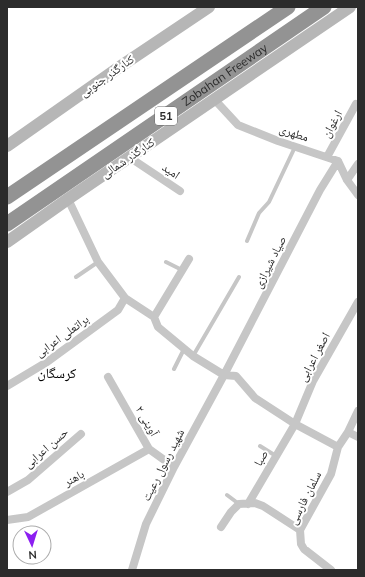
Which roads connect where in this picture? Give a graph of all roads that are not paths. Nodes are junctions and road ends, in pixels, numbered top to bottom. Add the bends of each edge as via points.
1 (209, 7) edge
2 (288, 7) edge
3 (324, 7) edge
4 (350, 7) edge
5 (214, 99) junction
6 (358, 105) edge
7 (7, 146) edge
8 (295, 147) junction
9 (129, 157) junction
10 (327, 157) junction
11 (338, 161) junction
12 (358, 164) edge
13 (347, 180) junction
14 (180, 191) dead end
15 (358, 195) edge
16 (7, 197) edge
17 (68, 199) junction
18 (7, 224) edge
19 (247, 241) dead end
20 (7, 242) edge
21 (189, 258) dead end
22 (98, 262) junction
23 (166, 262) dead end
24 (182, 270) junction
25 (76, 277) dead end
26 (239, 277) dead end
27 (125, 298) junction
28 (358, 302) edge
29 (154, 317) junction
30 (184, 349) junction
31 (193, 356) junction
32 (174, 369) dead end
33 (224, 375) junction
34 (108, 377) dead end
35 (7, 386) edge
36 (358, 411) edge
37 (295, 424) junction
38 (348, 432) junction
39 (80, 434) dead end
40 (358, 437) edge
41 (260, 446) dead end
42 (338, 447) junction
43 (149, 449) junction
44 (276, 456) junction
45 (174, 467) junction
46 (7, 492) edge
47 (227, 495) dead end
48 (239, 504) junction
49 (248, 504) junction
50 (7, 519) edge
51 (221, 527) dead end
52 (300, 530) junction
53 (132, 570) edge
54 (331, 570) edge

1 - 7 main road, کنارگذر جنوبی
2 - 16 highway, Zobahan Freeway / 51
3 - 18 highway, Zobahan Freeway / 51
4 - 5 main road, کنارگذر شمالی
5 - 8 street, مطهری via 238,125
5 - 9 main road, کنارگذر شمالی
6 - 10 street, ارغوان via 356,104
8 - 10 street, مطهری
8 - 19 lane
9 - 14 street, امید
9 - 17 main road, کنارگذر شمالی
10 - 11 street, مطهری
11 - 13 street
11 - 33 street, صیاد شیرازی via 320,190
12 - 13 street
13 - 15 street
17 - 20 main road, کنارگذر شمالی
17 - 22 street
21 - 24 street
22 - 25 lane
22 - 27 street
23 - 24 lane
24 - 29 street
26 - 31 lane
27 - 29 street
27 - 35 street, براتعلی اعرابی via 118,310 47,362
28 - 37 street, اصغر اعرابی via 313,381
29 - 30 street via 158,327
30 - 31 street
30 - 32 lane
31 - 33 street
33 - 37 street via 236,376 255,398
33 - 45 street, شهید رسول رعیت
34 - 43 street, آوینی ۲
36 - 38 street, سلمان فارسی
37 - 42 street
37 - 44 street, صبا
38 - 40 street
38 - 42 street, سلمان فارسی
39 - 46 street, حسن اعرابی via 28,480
41 - 44 lane
42 - 52 street, سلمان فارسی via 331,474
43 - 45 street, آوینی ۲
43 - 50 street, باهنر via 28,517
44 - 49 street, صبا
45 - 53 street, شهید رسول رعیت via 146,524
47 - 48 lane
48 - 49 street
48 - 51 street
49 - 52 street via 263,506
52 - 54 street, سلمان فارسی via 304,549

